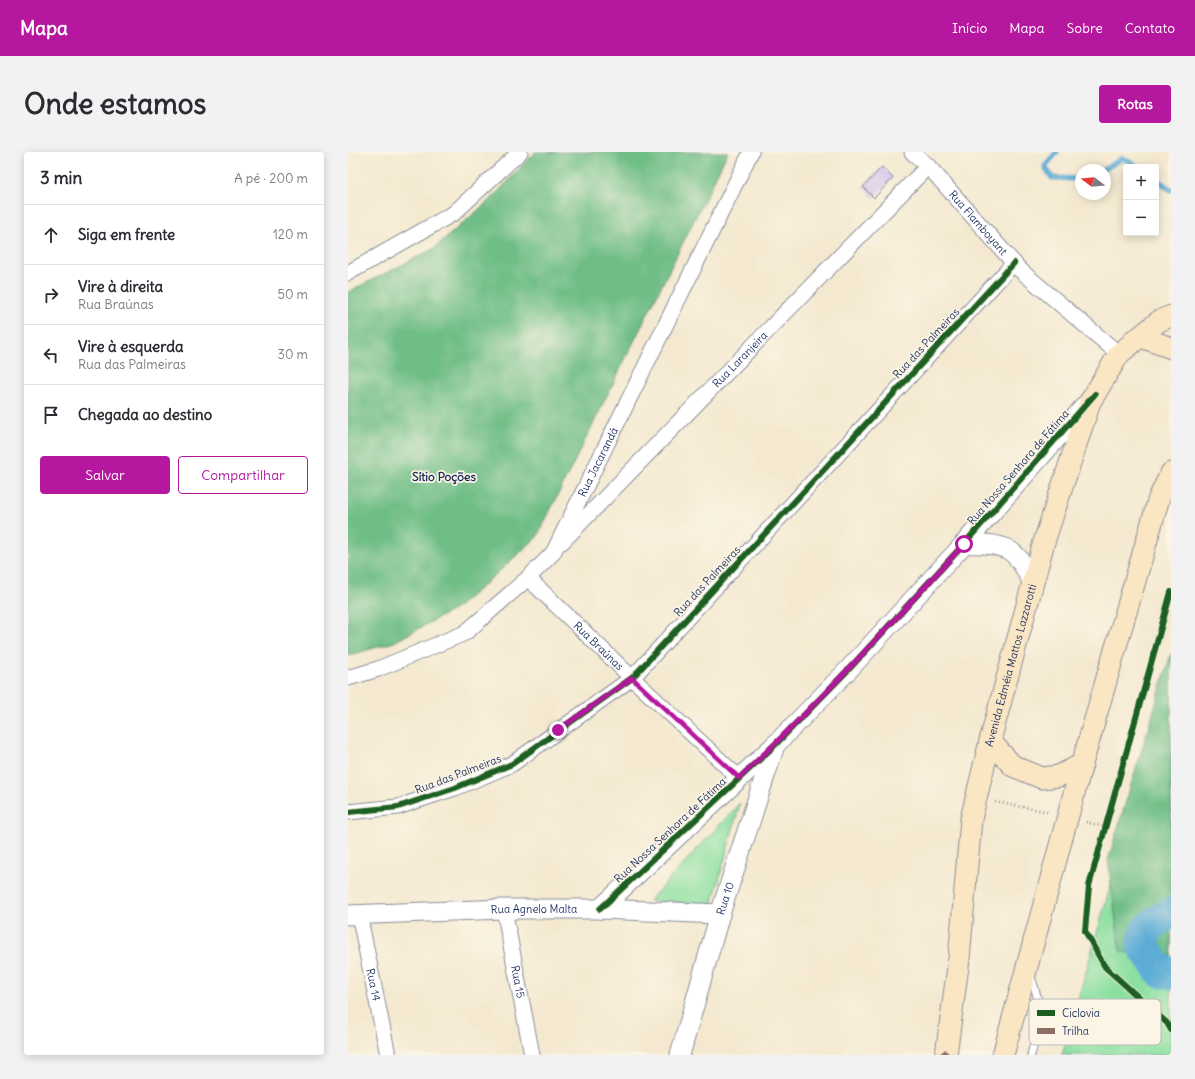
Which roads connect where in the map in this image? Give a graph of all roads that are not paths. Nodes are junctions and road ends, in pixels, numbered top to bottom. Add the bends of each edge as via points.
1 (520, 152) edge
2 (751, 152) edge
3 (912, 152) edge
4 (928, 166) junction
5 (1014, 262) junction
6 (348, 273) edge
7 (1171, 316) edge
8 (1134, 340) junction
9 (1171, 348) edge
10 (1119, 354) junction
11 (1095, 394) junction
12 (1171, 473) edge
13 (964, 544) junction
14 (553, 552) junction
15 (528, 578) junction
16 (1033, 584) junction
17 (348, 678) edge
18 (632, 678) junction
19 (990, 741) junction
20 (776, 744) junction
21 (1082, 764) junction
22 (739, 778) junction
23 (348, 812) edge
24 (504, 909) junction
25 (600, 909) junction
26 (354, 914) edge
27 (720, 914) junction
28 (1028, 966) junction
29 (1038, 999) edge
30 (1033, 1045) edge
31 (388, 1055) edge
32 (532, 1055) edge
33 (680, 1055) edge
34 (946, 1055) edge
35 (1004, 1055) edge
36 (1030, 1055) edge

1 - 6 street via 454,212
2 - 14 street, Rua Jacarandá
3 - 4 street, Rua Flamboyant
4 - 5 street, Rua Flamboyant
4 - 14 street, Rua Laranjeira
5 - 10 street, Rua Flamboyant via 1020,270
5 - 18 street, Rua das Palmeiras
7 - 8 main road, Avenida Edméia Mattos Lazzarotti via 1159,321
8 - 9 main road via 1141,337
8 - 10 main road, Avenida Edméia Mattos Lazzarotti
10 - 11 main road, Avenida Edméia Mattos Lazzarotti
11 - 13 street, Rua Nossa Senhora de Fátima
11 - 16 main road, Avenida Edméia Mattos Lazzarotti via 1090,402 1044,542
12 - 21 main road via 1159,498
13 - 16 street via 997,545 1011,551 1025,566
13 - 20 street, Rua Nossa Senhora de Fátima
14 - 15 street, Rua Jacarandá
15 - 17 street, Rua Jacarandá via 465,633 378,669
15 - 18 street, Rua Braúnas
16 - 19 main road, Avenida Edméia Mattos Lazzarotti
18 - 22 street, Rua Braúnas
18 - 23 street, Rua das Palmeiras via 512,764 455,788 398,807
19 - 21 main road via 1013,766 1042,778 1059,776
19 - 34 main road, Avenida Edméia Mattos Lazzarotti via 971,819 959,959
20 - 22 street, Rua Nossa Senhora de Fátima
20 - 27 street, Rua 10
21 - 28 main road
22 - 25 street, Rua Nossa Senhora de Fátima
24 - 25 street, Rua Agnelo Malta
24 - 26 street, Rua Agnelo Malta
24 - 32 street, Rua 15
25 - 27 street, Rua Agnelo Malta
26 - 31 street, Rua 14
27 - 33 street, Rua 10
28 - 29 lane
28 - 35 main road
30 - 36 lane

